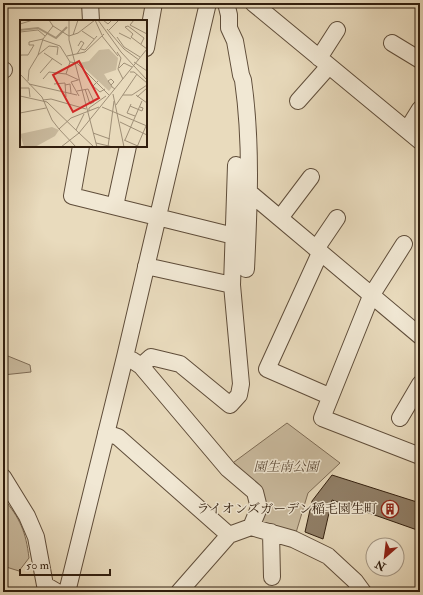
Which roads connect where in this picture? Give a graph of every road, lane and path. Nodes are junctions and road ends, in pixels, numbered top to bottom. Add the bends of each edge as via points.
1 (90, 3) edge
2 (154, 3) edge
3 (208, 3) edge
4 (226, 3) edge
5 (253, 3) edge
6 (92, 20) edge
7 (337, 30) dead end
8 (147, 42) edge
9 (392, 43) dead end
10 (420, 60) edge
11 (324, 62) junction
12 (298, 101) dead end
13 (420, 109) edge
14 (407, 130) junction
15 (420, 141) edge
16 (81, 147) edge
17 (128, 147) edge
18 (236, 164) dead end
19 (311, 177) dead end
20 (250, 193) junction
21 (115, 206) junction
22 (157, 217) junction
23 (280, 218) junction
24 (337, 218) dead end
25 (234, 236) junction
26 (404, 244) dead end
27 (318, 251) junction
28 (146, 266) junction
29 (246, 269) dead end
30 (232, 285) junction
31 (371, 296) junction
32 (418, 330) edge
33 (125, 357) junction
34 (141, 366) junction
35 (420, 384) edge
36 (329, 396) junction
37 (400, 418) dead end
38 (106, 433) junction
39 (420, 456) edge
40 (3, 477) edge
41 (251, 527) junction
42 (271, 532) junction
43 (229, 535) junction
44 (272, 578) dead end
45 (51, 588) edge
46 (360, 591) edge
47 (67, 592) edge
48 (179, 592) edge

1 - 6 street
2 - 8 street
3 - 22 street
4 - 20 street via 229,28 235,41 243,80 249,136
5 - 11 street
7 - 11 street
9 - 10 street
11 - 12 street
11 - 14 street
13 - 14 street
14 - 15 street
16 - 21 street via 72,196
17 - 21 street
18 - 25 street
19 - 23 street
20 - 23 street
20 - 29 street
21 - 22 street
22 - 25 street
22 - 28 street
23 - 27 street
24 - 27 street
25 - 30 street
26 - 31 street
27 - 31 street
27 - 36 street via 267,370
28 - 30 street
28 - 33 street
30 - 34 street via 241,384 239,395 230,405 180,364 151,357
31 - 32 street
31 - 36 street
33 - 34 street
33 - 38 street
34 - 41 street via 228,469 255,492 259,508
35 - 37 street
36 - 39 street via 322,418
38 - 43 street via 118,437
38 - 47 street
40 - 45 street via 27,516
41 - 42 street
41 - 43 street
42 - 44 street
42 - 46 street via 293,539 328,556 355,581
43 - 48 street

